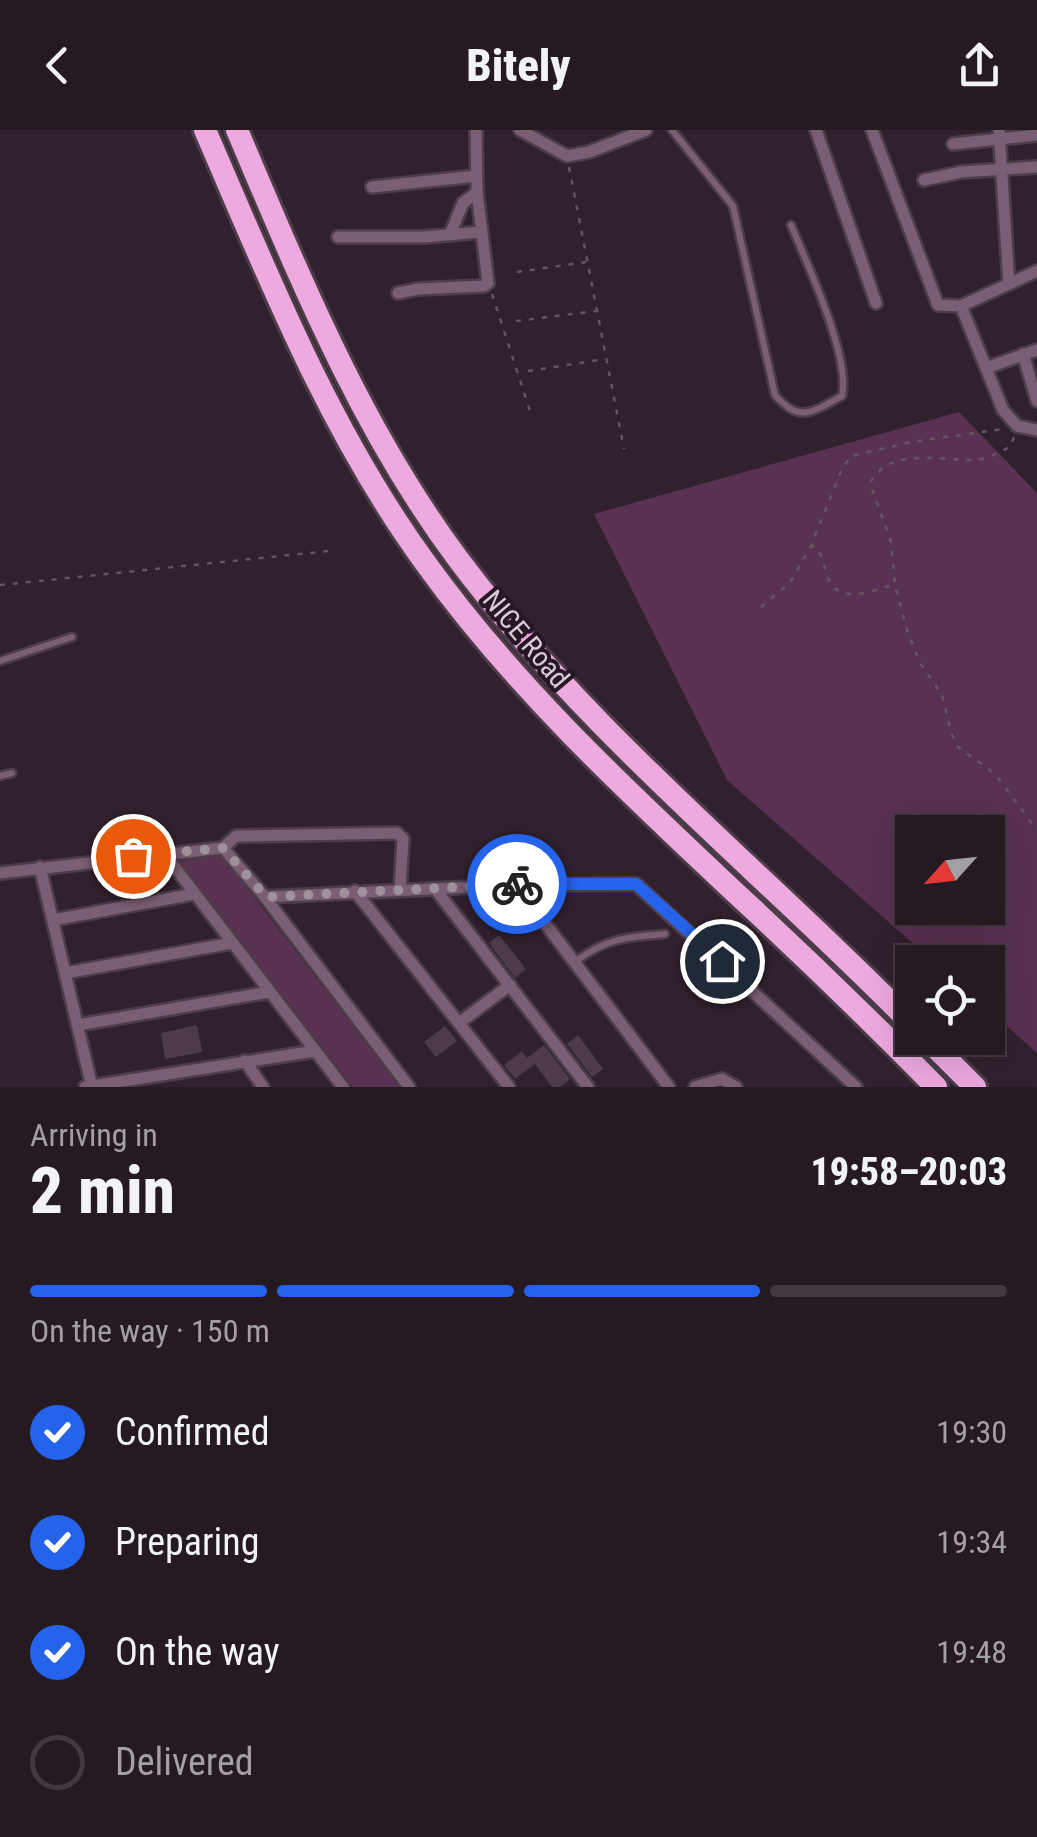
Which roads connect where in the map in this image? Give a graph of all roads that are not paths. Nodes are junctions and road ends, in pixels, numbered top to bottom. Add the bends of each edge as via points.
1 (205, 130) edge
2 (236, 130) edge
3 (476, 130) edge
4 (520, 130) edge
5 (646, 130) edge
6 (672, 130) edge
7 (816, 130) edge
8 (872, 130) edge
9 (999, 135) edge
10 (1037, 135) edge
11 (953, 144) dead end
12 (1037, 167) edge
13 (1002, 170) junction
14 (476, 176) junction
15 (924, 180) dead end
16 (372, 187) dead end
17 (477, 192) junction
18 (790, 225) dead end
19 (451, 232) junction
20 (481, 232) junction
21 (338, 236) dead end
22 (1037, 271) edge
23 (1010, 284) junction
24 (398, 294) dead end
25 (876, 303) dead end
26 (961, 306) junction
27 (1037, 350) edge
28 (1022, 354) junction
29 (986, 368) junction
30 (1037, 401) edge
31 (1037, 430) edge
32 (72, 637) dead end
33 (0, 661) edge
34 (12, 774) dead end
35 (0, 776) edge
36 (223, 848) junction
37 (164, 853) junction
38 (40, 867) junction
39 (0, 873) edge
40 (516, 884) junction
41 (400, 890) junction
42 (436, 890) junction
43 (355, 891) junction
44 (194, 894) junction
45 (266, 897) junction
46 (54, 920) junction
47 (665, 934) dead end
48 (232, 943) junction
49 (575, 962) junction
50 (66, 973) junction
51 (510, 985) junction
52 (269, 992) junction
53 (895, 1008) edge
54 (458, 1023) junction
55 (78, 1025) junction
56 (315, 1051) junction
57 (943, 1055) edge
58 (245, 1061) junction
59 (90, 1087) edge
60 (264, 1087) edge
61 (343, 1087) edge
62 (409, 1087) edge
63 (508, 1087) edge
64 (588, 1087) edge
65 (669, 1087) edge
66 (695, 1087) edge
67 (736, 1087) edge
68 (856, 1087) edge
69 (936, 1087) edge
70 (975, 1087) edge

1 - 69 highway, NICE Road via 310,368 388,506 443,586 557,722
2 - 53 highway, NICE Road via 348,378 458,558 612,737
3 - 14 street
4 - 5 street via 567,156
6 - 18 lane via 733,206 775,394 790,412 802,414 842,396 845,384
7 - 25 street
8 - 26 street via 938,305
9 - 10 street
9 - 11 street
9 - 13 street
12 - 13 street
13 - 15 street
13 - 23 street
14 - 16 street
14 - 17 street
17 - 19 street via 463,203
17 - 20 street
19 - 20 street
19 - 21 street
20 - 24 street via 484,286
22 - 23 street
23 - 26 street
26 - 29 street
27 - 28 street
28 - 29 street
28 - 30 street
29 - 31 street via 1003,410 1015,424
32 - 33 lane
34 - 35 lane
36 - 37 street
36 - 41 street via 236,836 397,832 403,839
36 - 45 street
37 - 38 street
37 - 44 street
38 - 39 street
38 - 46 street
40 - 42 street
40 - 49 street
40 - 68 street via 641,886
41 - 42 street
41 - 43 street
42 - 51 street
43 - 45 street
43 - 54 street
44 - 46 street
44 - 48 street
45 - 62 street
46 - 50 street
47 - 49 lane via 621,937
48 - 50 street
48 - 52 street
49 - 65 street
50 - 55 street
51 - 54 street
51 - 64 street
52 - 55 street
52 - 56 street
54 - 63 street
55 - 59 street
56 - 58 street
56 - 61 street
57 - 70 highway
58 - 59 street
58 - 60 street
66 - 67 street via 722,1080

